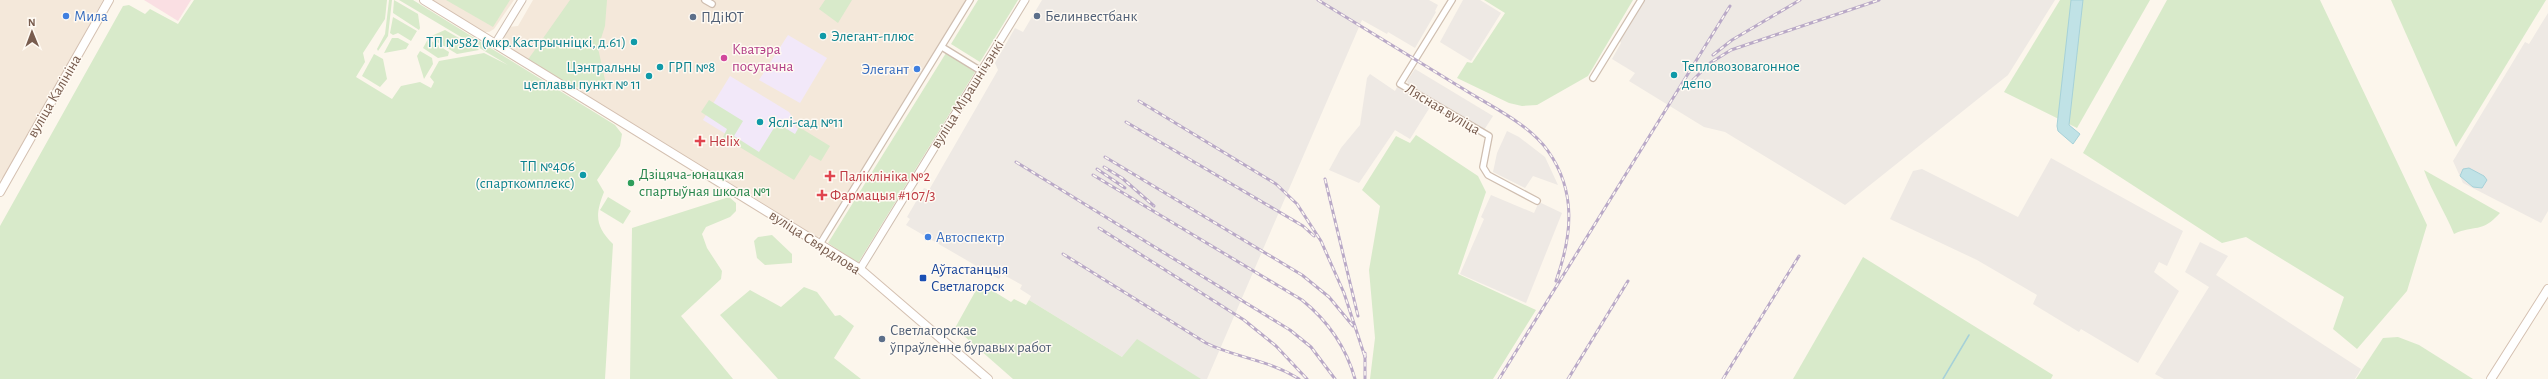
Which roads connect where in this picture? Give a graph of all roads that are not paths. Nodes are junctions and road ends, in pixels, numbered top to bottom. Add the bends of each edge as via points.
1 (109, 0) edge
2 (424, 0) edge
3 (522, 0) edge
4 (706, 0) edge
5 (970, 0) edge
6 (1025, 0) edge
7 (1452, 0) edge
8 (1641, 0) edge
9 (712, 4) dead end
10 (495, 44) junction
11 (942, 46) junction
12 (982, 71) junction
13 (1593, 78) dead end
14 (0, 192) edge
15 (1536, 201) dead end
16 (820, 244) junction
17 (860, 269) junction
18 (2548, 289) edge
19 (988, 379) edge
20 (2491, 379) edge

1 - 14 main road, вуліца Калініна
2 - 10 main road, вуліца Свярдлова
3 - 10 street
4 - 9 street
5 - 11 street
6 - 12 street, вуліца Мірашнічэнкі
7 - 15 street, Лясная вуліца via 1400,84 1488,136 1483,167 1488,175
8 - 13 street
10 - 16 main road, вуліца Свярдлова
11 - 12 street
11 - 16 street
12 - 17 street, вуліца Мірашнічэнкі
16 - 17 main road, вуліца Свярдлова
17 - 19 main road, вуліца Свярдлова
18 - 20 main road

